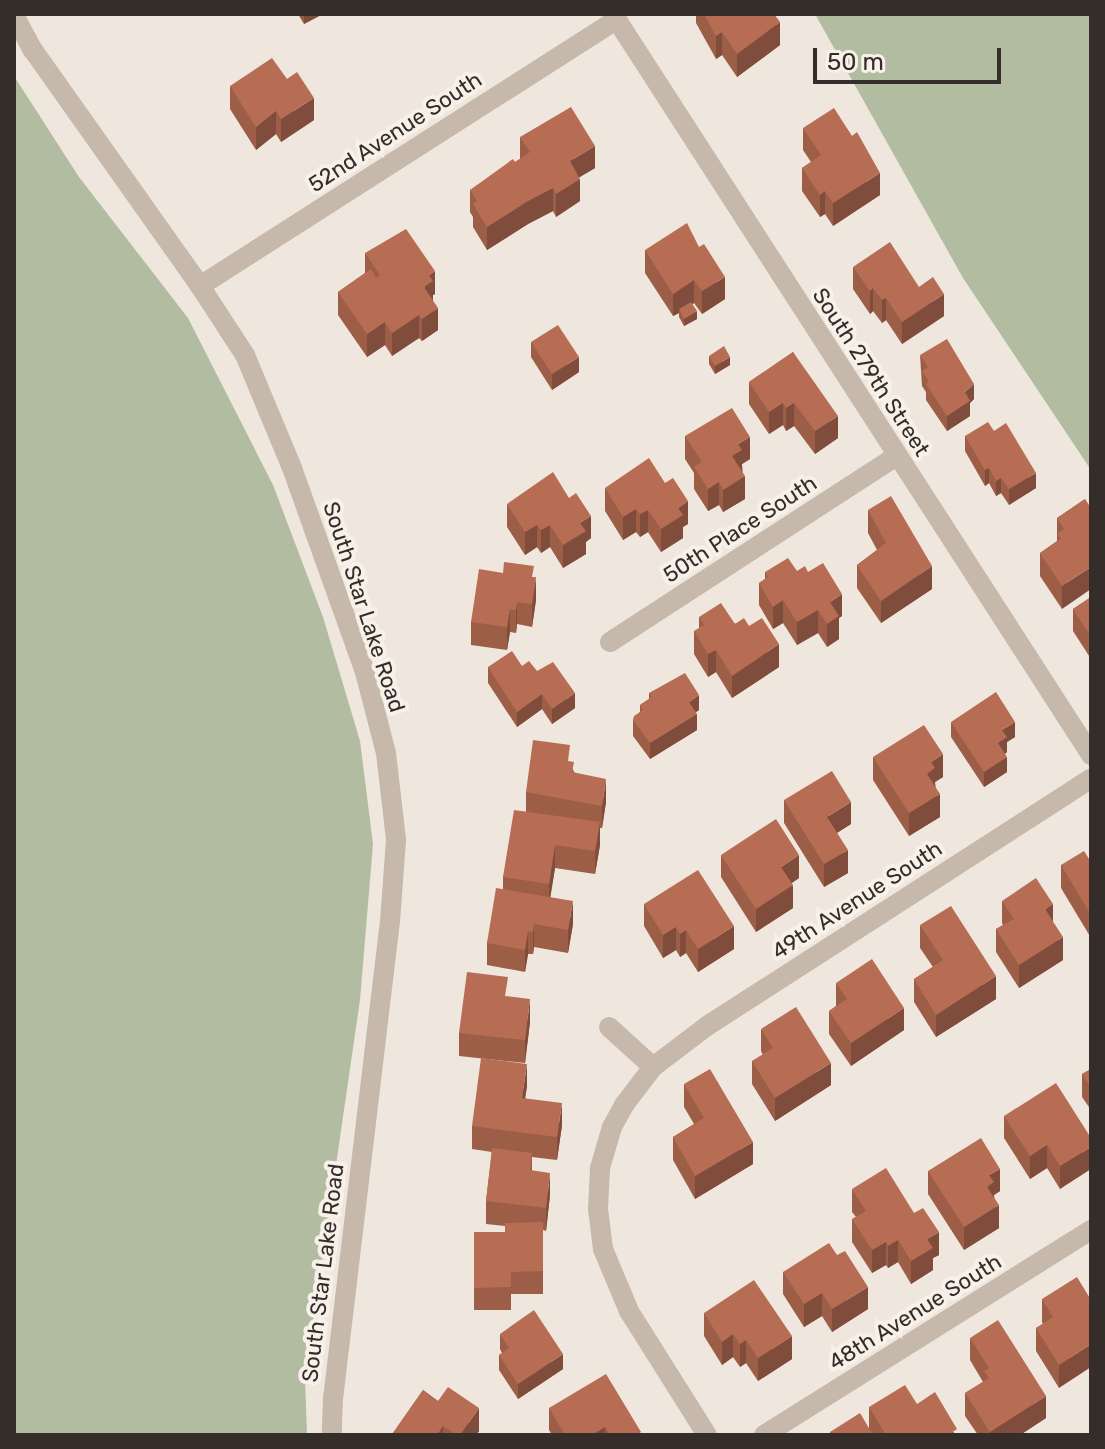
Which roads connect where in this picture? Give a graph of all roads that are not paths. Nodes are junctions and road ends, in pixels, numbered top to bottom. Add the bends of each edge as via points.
1 (14, 15) edge
2 (615, 16) edge
3 (200, 286) junction
4 (896, 456) junction
5 (610, 642) dead end
6 (1091, 755) edge
7 (1091, 779) edge
8 (609, 1027) dead end
9 (653, 1067) junction
10 (1091, 1230) edge
11 (332, 1435) edge
12 (707, 1435) edge
13 (764, 1435) edge

1 - 3 street, South Star Lake Road via 33,50
2 - 3 street, 52nd Avenue South
2 - 4 street, South 279th Street
3 - 11 street, South Star Lake Road via 245,355 292,468 365,672 386,753 395,825 390,921
4 - 5 street, 50th Place South
4 - 6 street, South 279th Street
7 - 9 street, 49th Avenue South via 767,985
8 - 9 street
9 - 12 street, 49th Avenue South via 624,1105 605,1148 598,1209 610,1272
10 - 13 street, 48th Avenue South

